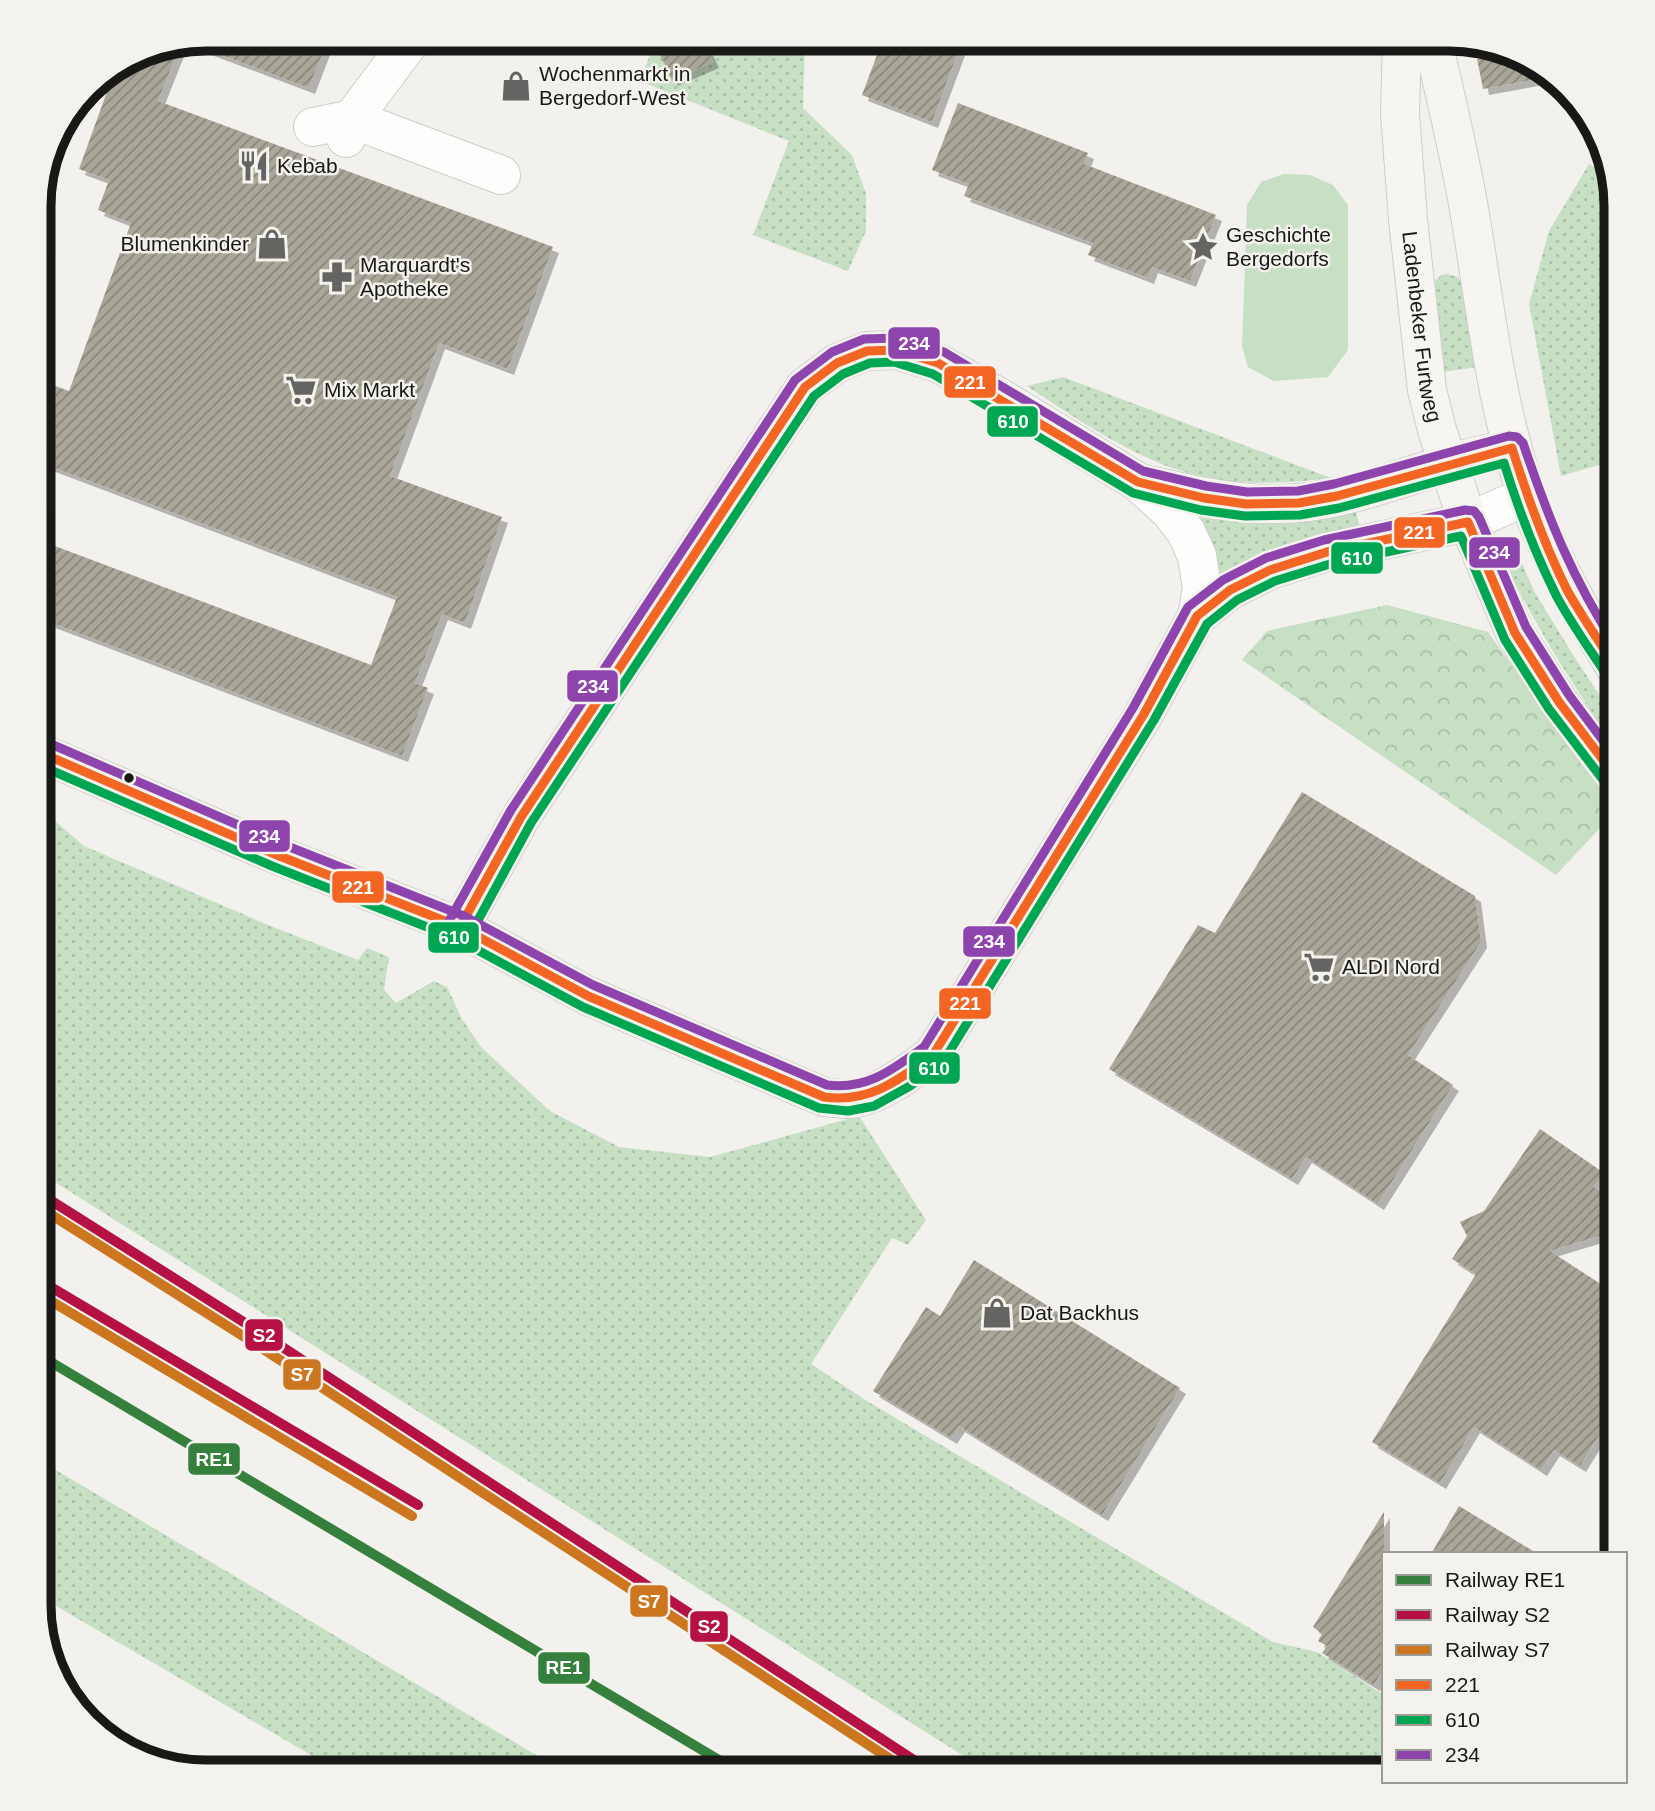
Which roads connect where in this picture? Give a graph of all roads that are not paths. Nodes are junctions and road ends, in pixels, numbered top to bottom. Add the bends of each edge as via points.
1 (401, 51) edge
2 (1402, 51) edge
3 (1435, 51) edge
4 (500, 175) dead end
5 (1512, 448) junction
6 (1448, 464) junction
7 (1138, 482) junction
8 (1527, 496) junction
9 (1468, 523) junction
10 (1197, 616) junction
11 (1604, 649) edge
12 (51, 756) edge
13 (1604, 762) edge
14 (460, 928) junction

1 - 4 street via 337,128
2 - 6 street, Ladenbeker Furtweg via 1400,114 1427,390
3 - 5 street via 1470,214 1495,378
5 - 6 street
5 - 8 street
6 - 7 street via 1375,487 1299,503 1204,498
6 - 9 street, Ladenbeker Furtweg
7 - 10 street via 1170,511 1193,544 1202,588
7 - 14 street via 938,363 896,350 867,351 837,363 806,387 521,817
8 - 9 street
8 - 11 street via 1578,608
9 - 10 street via 1327,552 1270,570 1230,590
9 - 13 street, Ladenbeker Furtweg via 1515,633
10 - 14 street via 1144,714 933,1055 879,1089 850,1100 824,1097 587,996
12 - 14 street via 277,855

